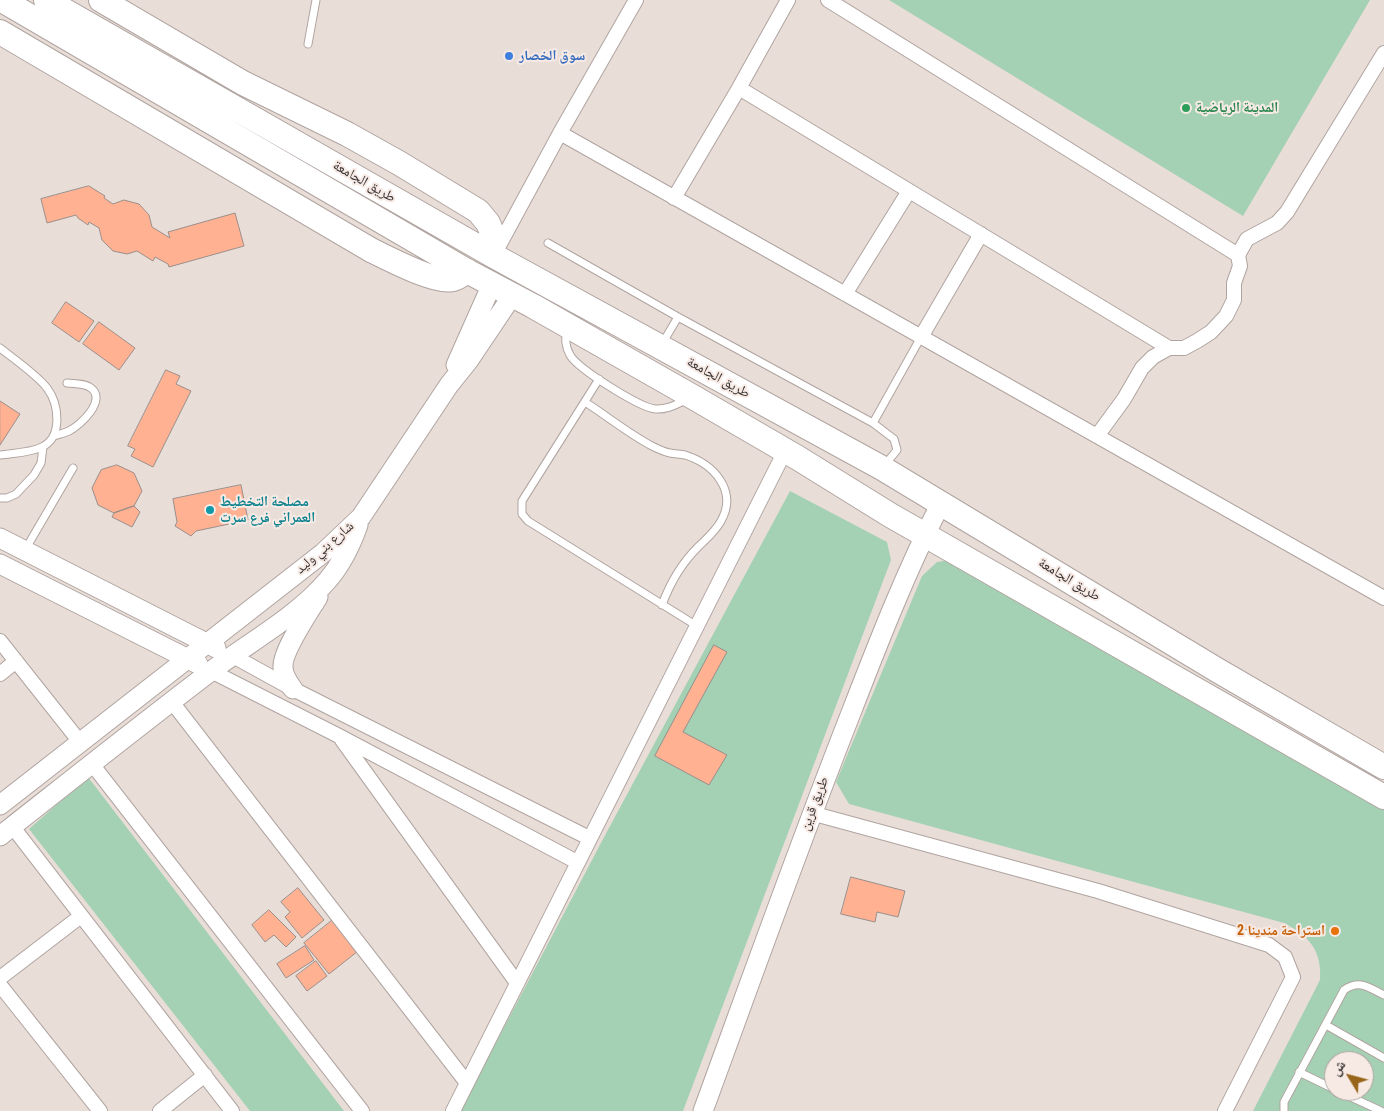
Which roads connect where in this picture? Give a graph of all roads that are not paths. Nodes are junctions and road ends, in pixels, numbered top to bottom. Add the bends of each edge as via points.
1 (2, 0) edge
2 (46, 0) edge
3 (101, 0) edge
4 (316, 0) edge
5 (636, 0) edge
6 (788, 0) edge
7 (828, 0) edge
8 (0, 32) edge
9 (308, 44) dead end
10 (1384, 53) edge
11 (739, 88) junction
12 (560, 133) junction
13 (908, 191) junction
14 (674, 198) junction
15 (981, 234) junction
16 (548, 243) dead end
17 (491, 254) junction
18 (1238, 255) junction
19 (479, 277) junction
20 (845, 294) junction
21 (512, 296) junction
22 (678, 318) junction
23 (568, 326) junction
24 (921, 337) junction
25 (660, 347) junction
26 (0, 348) edge
27 (1169, 348) junction
28 (599, 379) junction
29 (67, 383) dead end
30 (449, 385) junction
31 (693, 397) junction
32 (585, 402) junction
33 (873, 423) junction
34 (54, 436) junction
35 (1097, 436) junction
36 (43, 447) junction
37 (784, 451) junction
38 (0, 455) edge
39 (73, 468) dead end
40 (882, 468) junction
41 (0, 498) edge
42 (941, 503) junction
43 (361, 517) junction
44 (925, 534) junction
45 (0, 538) edge
46 (25, 550) junction
47 (0, 564) edge
48 (327, 582) junction
49 (1384, 598) edge
50 (662, 605) junction
51 (697, 626) junction
52 (0, 641) edge
53 (207, 643) junction
54 (233, 656) junction
55 (187, 658) junction
56 (16, 661) junction
57 (211, 671) junction
58 (0, 674) edge
59 (293, 688) junction
60 (172, 702) junction
61 (339, 736) junction
62 (80, 742) junction
63 (92, 764) junction
64 (1384, 767) edge
65 (1384, 798) edge
66 (0, 805) edge
67 (811, 813) junction
68 (6, 831) edge
69 (588, 838) junction
70 (577, 862) junction
71 (81, 916) junction
72 (0, 978) edge
73 (517, 983) junction
74 (0, 985) edge
75 (1384, 996) edge
76 (1326, 1025) junction
77 (1384, 1058) edge
78 (1299, 1072) junction
79 (205, 1075) junction
80 (467, 1082) junction
81 (1324, 1084) edge
82 (1359, 1101) edge
83 (100, 1111) edge
84 (160, 1111) edge
85 (232, 1111) edge
86 (362, 1111) edge
87 (453, 1111) edge
88 (703, 1111) edge
89 (1225, 1111) edge
90 (1284, 1111) edge
91 (1380, 1111) edge

1 - 19 highway, طريق الجامعة
2 - 17 highway, طريق الجامعة
3 - 17 highway via 243,83 399,163 478,211 491,230
4 - 9 lane
5 - 12 street
6 - 11 street
7 - 18 street
8 - 19 highway via 371,250 442,280
10 - 18 street via 1287,212 1277,223 1248,239
11 - 13 street
11 - 14 street
12 - 14 street
12 - 17 street
13 - 15 street
13 - 20 street
14 - 20 street
15 - 24 street
15 - 27 street
16 - 22 lane
17 - 25 highway, طريق الجامعة
18 - 27 street via 1240,266 1234,283 1234,300 1226,316 1197,341 1184,348
19 - 21 highway, طريق الجامعة
19 - 30 street via 466,342
20 - 24 street
21 - 23 highway, طريق الجامعة
21 - 30 street
22 - 25 lane
22 - 33 lane
23 - 28 lane via 565,340 570,355 581,368
23 - 31 highway, طريق الجامعة
24 - 33 lane
24 - 35 street
25 - 40 highway, طريق الجامعة
26 - 34 lane via 49,391 58,425
27 - 35 street via 1142,368
28 - 31 lane via 649,408 669,408
28 - 32 lane
29 - 34 lane via 90,387 96,400 75,428
30 - 43 street
31 - 37 highway, طريق الجامعة
32 - 50 lane via 522,501 522,514 528,521
32 - 50 lane via 651,445 700,462 715,473 726,491 728,505 721,521 687,560 670,585
33 - 40 lane via 894,438 896,444 897,450
34 - 36 lane
35 - 49 street
36 - 38 lane
36 - 41 lane via 41,463 34,474 16,494
37 - 44 highway, طريق الجامعة
37 - 51 street
39 - 46 lane
40 - 42 highway, طريق الجامعة
42 - 44 street, طريق قرين
42 - 64 highway, طريق الجامعة
43 - 48 street, شارع بني وليد via 353,540
43 - 53 street, شارع بني وليد via 323,553
44 - 65 highway, طريق الجامعة
44 - 67 street, طريق قرين via 886,622
45 - 46 street
46 - 53 street
47 - 55 street
48 - 54 street, شارع بني وليد
48 - 59 street via 285,654 282,667
50 - 51 lane
51 - 69 street
52 - 56 street
53 - 54 street
53 - 55 street, شارع بني وليد
54 - 57 street, شارع بني وليد
54 - 59 street
55 - 57 street
55 - 62 street, شارع بني وليد
56 - 58 street
56 - 62 street
57 - 60 street, شارع بني وليد
57 - 61 street
59 - 69 street
60 - 63 street, شارع بني وليد
60 - 80 street
61 - 70 street
61 - 73 street
62 - 66 street, شارع بني وليد
63 - 68 street, شارع بني وليد
63 - 86 street
67 - 88 street, طريق قرين
67 - 89 street via 1098,891 1269,945 1284,957 1293,977
68 - 71 street
69 - 70 street
70 - 73 street
71 - 72 street
71 - 79 street
73 - 80 street
74 - 83 street
75 - 76 lane via 1364,985 1352,985 1344,990
76 - 77 lane
76 - 78 lane
78 - 81 lane
78 - 90 lane via 1284,1102
79 - 84 street
79 - 85 street
80 - 87 street
82 - 91 lane

